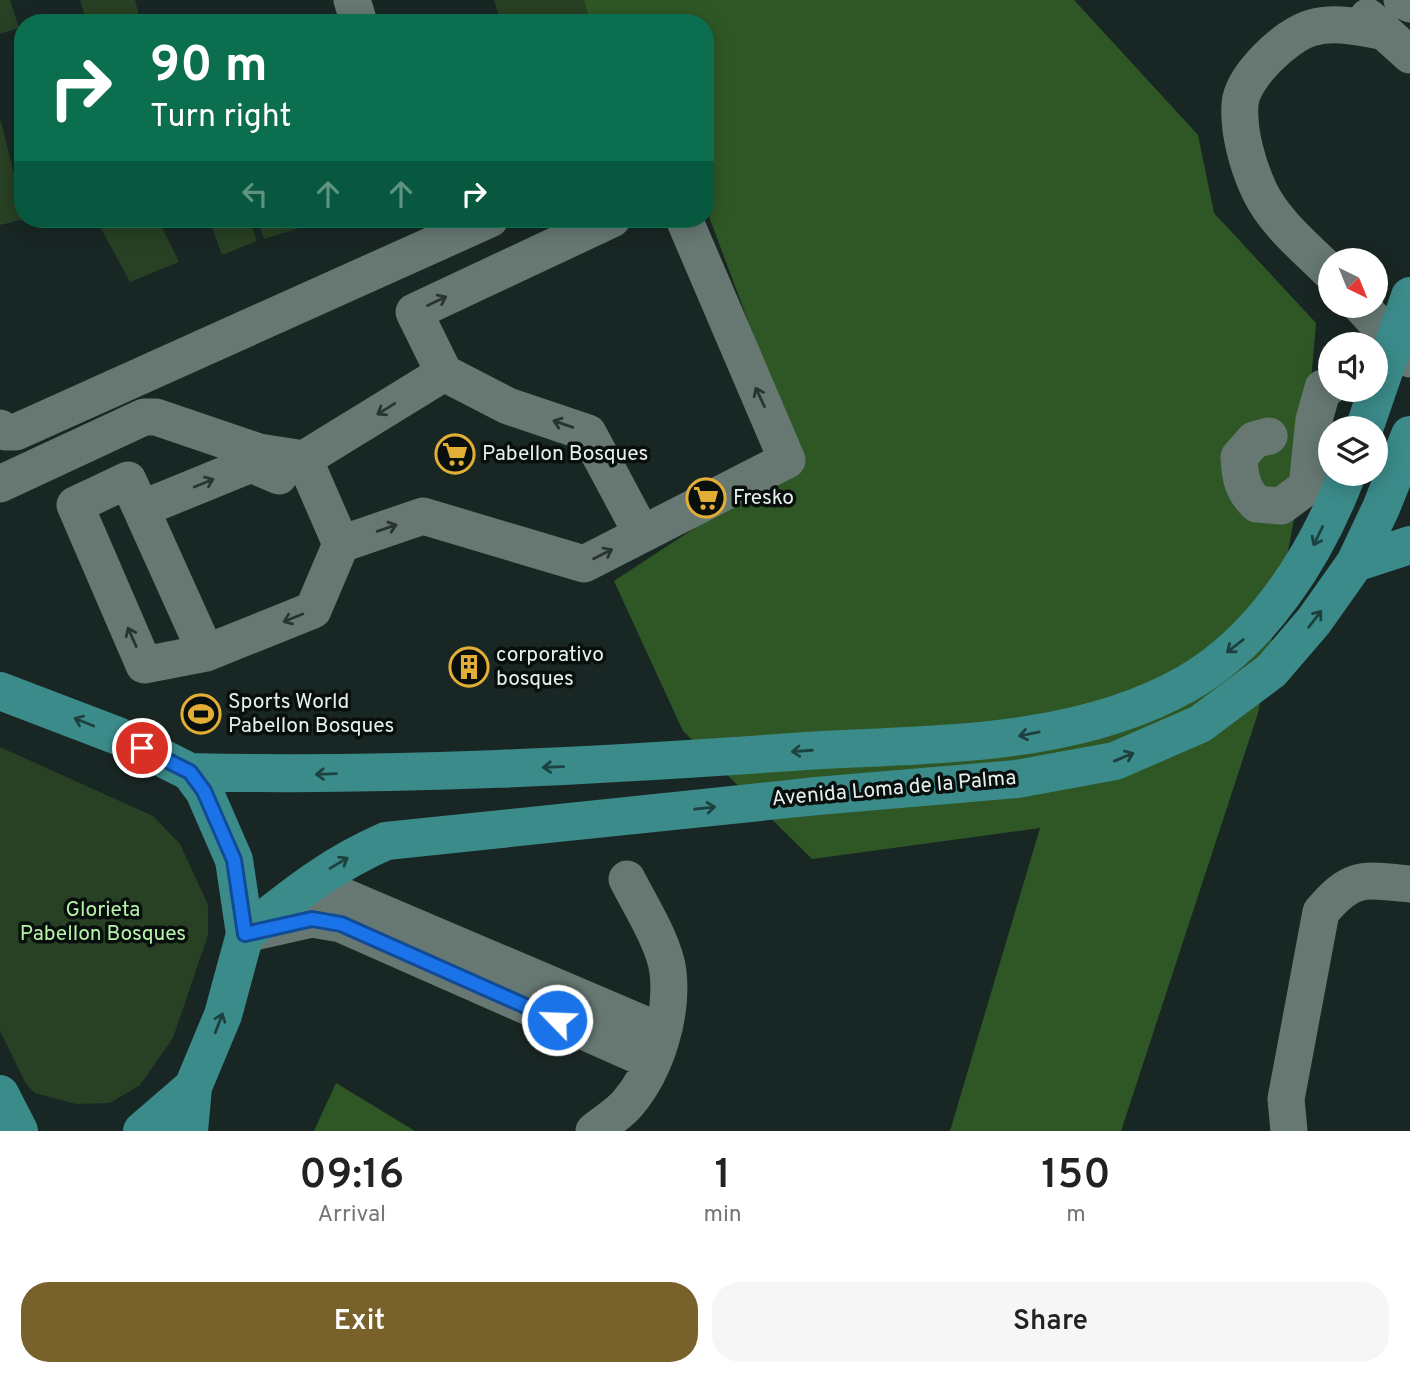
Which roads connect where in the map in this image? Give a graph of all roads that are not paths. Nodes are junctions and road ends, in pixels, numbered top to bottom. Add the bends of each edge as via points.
1 (1338, 0) edge
2 (1353, 0) edge
3 (1402, 0) edge
4 (1410, 4) edge
5 (1310, 29) junction
6 (1397, 43) edge
7 (446, 228) edge
8 (593, 228) edge
9 (689, 231) edge
10 (417, 234) edge
11 (1318, 260) edge
12 (1410, 296) edge
13 (1372, 318) edge
14 (281, 321) dead end
15 (1388, 357) edge
16 (1410, 359) edge
17 (444, 373) junction
18 (1319, 402) edge
19 (0, 428) edge
20 (1410, 435) edge
21 (1269, 436) dead end
22 (0, 449) edge
23 (304, 459) junction
24 (251, 464) junction
25 (0, 484) edge
26 (1341, 486) edge
27 (319, 493) junction
28 (0, 500) edge
29 (141, 509) junction
30 (642, 534) junction
31 (341, 544) junction
32 (1410, 545) edge
33 (1355, 563) junction
34 (206, 653) junction
35 (0, 691) edge
36 (190, 772) junction
37 (627, 879) dead end
38 (1410, 884) edge
39 (245, 934) junction
40 (657, 1047) junction
41 (194, 1087) junction
42 (0, 1094) edge
43 (21, 1130) edge
44 (142, 1131) edge
45 (189, 1131) edge
46 (594, 1131) edge
47 (1289, 1131) edge

1 - 5 street
2 - 6 street
3 - 4 street
5 - 6 street via 1350,25
5 - 11 street via 1280,43 1240,102 1250,168 1272,213
7 - 10 street
17 -> 8 street via 414,312
30 -> 9 street via 787,460
10 - 19 street via 16,432
12 - 15 main road
13 - 16 street
14 - 22 street
17 -> 23 street
30 -> 17 street via 588,433 508,406
18 - 21 street via 1307,488 1281,506 1257,505 1240,478 1240,457 1254,440
20 - 33 main road, Avenida Loma de la Palma
23 - 25 street via 259,452 144,417
23 - 27 street
24 - 27 street
24 - 28 street via 144,429
29 -> 24 street
26 -> 36 main road, Avenida Loma de la Palma via 1312,549 1282,597 1247,637 1187,683 1110,718 1016,736 622,764 301,774
27 - 31 street
29 - 34 street
34 -> 29 street via 144,665 75,505 128,480
31 -> 30 street via 423,516 584,564
31 -> 34 street via 313,610
32 - 33 main road
39 -> 33 main road, Avenida Loma de la Palma via 320,875 386,841 1017,779 1115,761 1200,724 1271,671
36 -> 35 main road via 118,736
36 - 39 main road via 204,791 234,860
37 - 40 street via 668,971 667,1018
38 - 47 street via 1362,880 1339,890 1321,912 1286,1099
39 - 40 street via 312,919 323,903 340,895
41 -> 39 main road via 223,1015
40 - 46 street via 628,1104
41 - 44 main road
41 - 45 main road
42 - 43 main road

